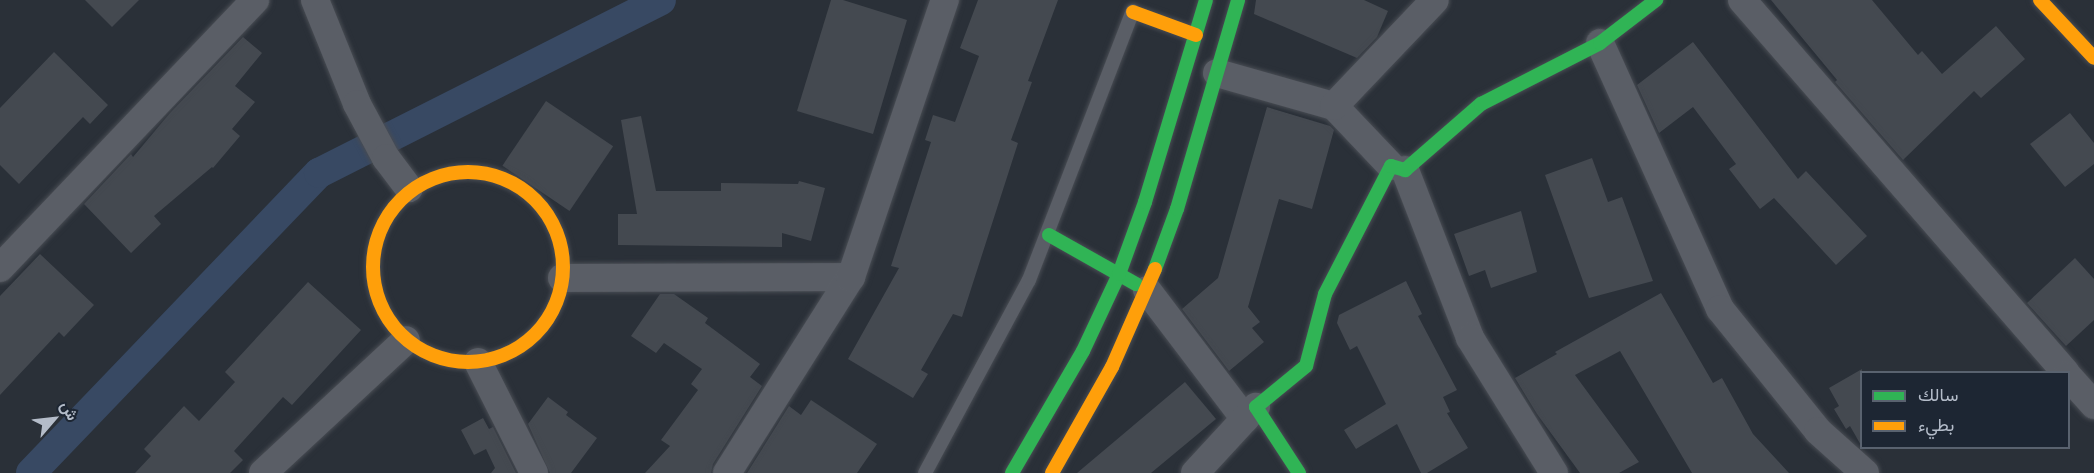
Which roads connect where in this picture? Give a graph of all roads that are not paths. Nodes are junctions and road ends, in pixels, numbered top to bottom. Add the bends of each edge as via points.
1 (255, 0) edge
2 (315, 0) edge
3 (945, 0) edge
4 (1206, 0) edge
5 (1238, 0) edge
6 (1435, 0) edge
7 (1656, 0) edge
8 (1742, 0) edge
9 (2040, 0) edge
10 (1135, 6) edge
11 (1196, 35) junction
12 (1600, 43) junction
13 (2094, 58) edge
14 (1217, 73) junction
15 (1334, 106) junction
16 (1398, 168) junction
17 (409, 188) junction
18 (1049, 235) junction
19 (0, 268) edge
20 (1119, 274) junction
21 (851, 277) junction
22 (562, 278) junction
23 (1147, 290) junction
24 (405, 340) junction
25 (478, 362) junction
26 (2064, 371) edge
27 (2070, 378) edge
28 (2094, 405) edge
29 (1251, 413) junction
30 (263, 473) edge
31 (534, 473) edge
32 (727, 473) edge
33 (925, 473) edge
34 (1012, 473) edge
35 (1052, 473) edge
36 (1195, 473) edge
37 (1299, 473) edge
38 (1554, 473) edge
39 (1865, 473) edge

1 - 19 street
2 - 17 street via 357,104 386,158
3 - 21 street
4 - 11 main road
5 - 14 main road
6 - 15 street
7 - 12 main road
8 - 26 street
9 - 13 main road
10 - 11 main road
10 - 18 lane
11 - 20 main road
12 - 16 main road via 1481,104
12 - 39 street via 1720,309 1818,431
14 - 15 street
14 - 23 main road via 1177,209
15 - 16 street
16 - 29 main road via 1325,294 1306,366
16 - 38 street via 1470,338
17 - 22 main road via 451,172 483,172 514,183 539,203 556,230 564,261
17 - 24 main road via 380,228 373,257 378,297 386,316
18 - 20 main road
18 - 33 lane via 1010,318
20 - 23 main road
20 - 34 main road via 1083,351
21 - 22 street
21 - 32 street
22 - 25 main road via 561,293 547,322 525,345 496,359
23 - 29 street
23 - 35 main road via 1112,367
24 - 25 main road via 433,356
24 - 30 street
25 - 31 street
27 - 28 street
29 - 36 street
29 - 37 main road

